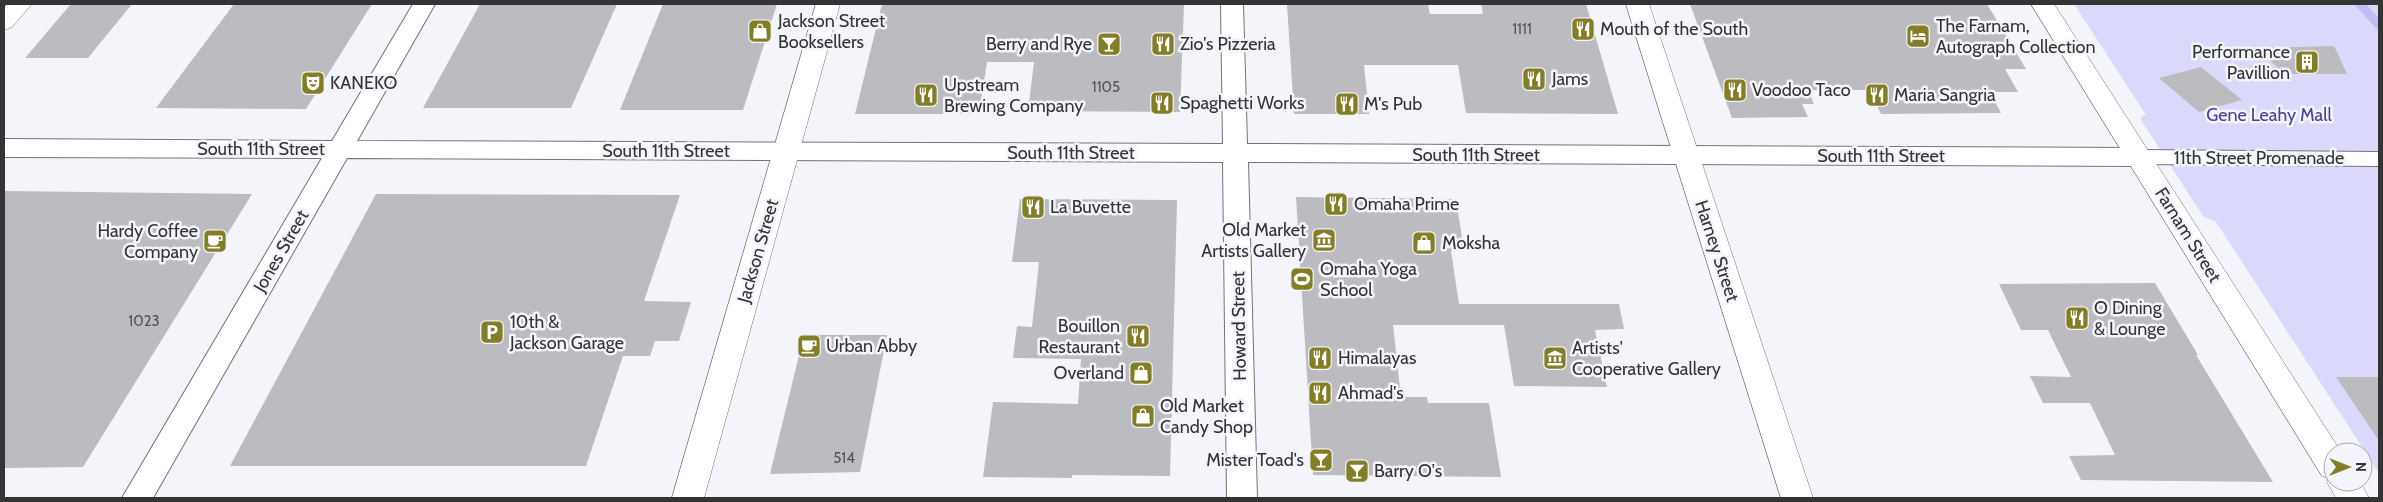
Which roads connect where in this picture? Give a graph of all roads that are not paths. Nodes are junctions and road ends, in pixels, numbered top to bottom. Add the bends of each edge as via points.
1 (20, 4) edge
2 (424, 4) edge
3 (828, 4) edge
4 (1232, 4) edge
5 (1637, 4) edge
6 (2043, 4) edge
7 (4, 22) edge
8 (4, 148) edge
9 (339, 150) junction
10 (786, 152) junction
11 (1235, 154) junction
12 (1686, 156) junction
13 (2139, 158) junction
14 (2379, 159) edge
15 (2323, 450) edge
16 (137, 498) edge
17 (688, 498) edge
18 (1242, 498) edge
19 (1797, 498) edge

1 - 7 main road
2 - 9 street, Jones Street
3 - 10 main road, Jackson Street
4 - 11 street, Howard Street
5 - 12 main road, Harney Street
6 - 13 main road, Farnam Street
8 - 9 street, South 11th Street
9 - 10 street, South 11th Street
9 - 16 street, Jones Street
10 - 11 street, South 11th Street
10 - 17 main road, Jackson Street
11 - 12 street, South 11th Street
11 - 18 street, Howard Street
12 - 13 street, South 11th Street
12 - 19 main road, Harney Street
13 - 14 street, 11th Street Promenade
13 - 15 main road, Farnam Street

